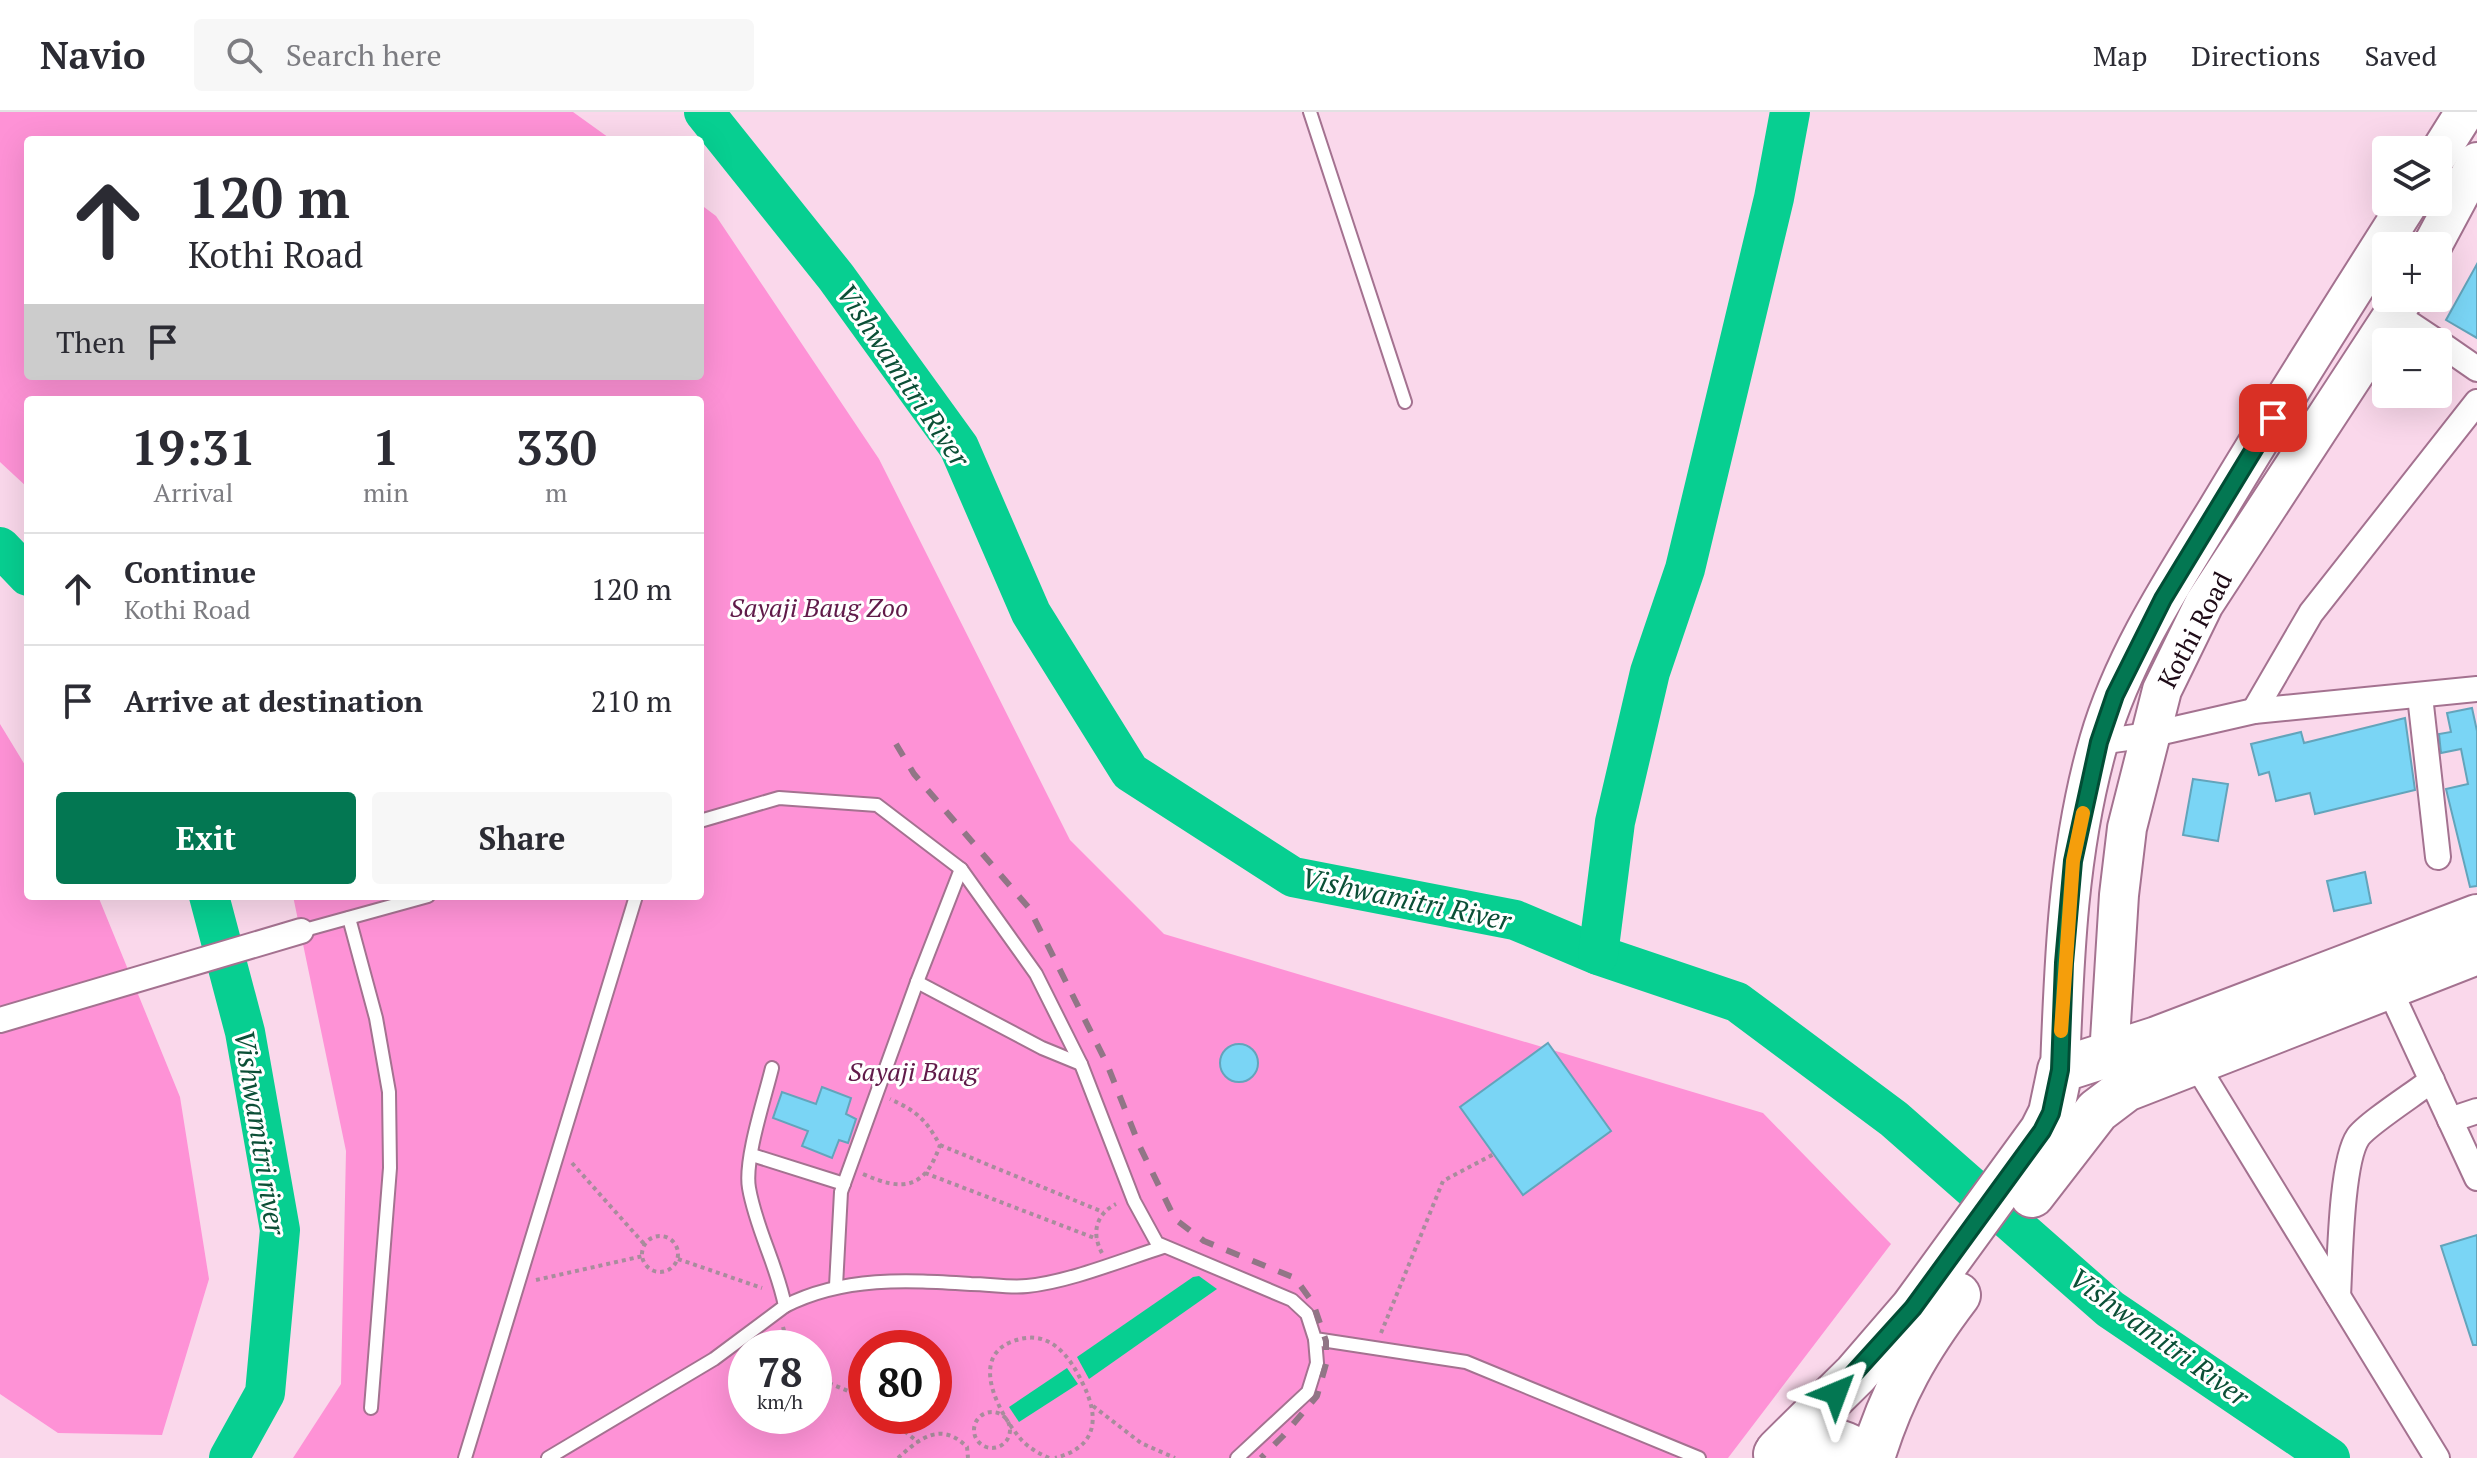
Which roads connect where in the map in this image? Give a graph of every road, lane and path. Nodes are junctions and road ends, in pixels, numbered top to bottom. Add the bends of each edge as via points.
1 (1310, 112) edge
2 (2465, 112) edge
3 (2450, 136) edge
4 (2477, 162) edge
5 (2400, 216) edge
6 (2440, 232) edge
7 (2396, 312) edge
8 (2406, 312) edge
9 (2423, 328) edge
10 (2452, 352) edge
11 (2477, 369) edge
12 (1405, 402) dead end
13 (2477, 402) edge
14 (2477, 689) edge
15 (2420, 696) junction
16 (2254, 711) junction
17 (2149, 735) junction
18 (2099, 742) junction
19 (704, 820) edge
20 (2438, 857) dead end
21 (961, 869) junction
22 (414, 900) edge
23 (635, 900) edge
24 (2477, 917) edge
25 (349, 918) junction
26 (301, 931) joint
27 (2477, 952) edge
28 (917, 982) junction
29 (2388, 986) junction
30 (0, 1020) edge
31 (2109, 1056) junction
32 (2194, 1061) junction
33 (1081, 1064) junction
34 (772, 1068) dead end
35 (2060, 1070) junction
36 (2432, 1080) junction
37 (877, 1093) junction
38 (2107, 1101) junction
39 (2477, 1111) edge
40 (2450, 1120) junction
41 (2053, 1131) junction
42 (940, 1145) junction
43 (559, 1148) junction
44 (1494, 1154) dead end
45 (752, 1155) junction
46 (850, 1168) junction
47 (925, 1173) junction
48 (2477, 1178) edge
49 (844, 1184) junction
50 (1134, 1201) junction
51 (1103, 1212) junction
52 (1097, 1239) junction
53 (645, 1245) junction
54 (1163, 1247) junction
55 (643, 1256) junction
56 (678, 1259) junction
57 (1109, 1265) junction
58 (518, 1283) junction
59 (836, 1286) junction
60 (2338, 1296) junction
61 (784, 1300) junction
62 (1925, 1315) junction
63 (1315, 1339) junction
64 (1375, 1348) junction
65 (1093, 1406) junction
66 (371, 1408) dead end
67 (1006, 1419) junction
68 (908, 1434) edge
69 (977, 1441) junction
70 (918, 1442) junction
71 (967, 1447) junction
72 (1775, 1455) edge
73 (465, 1458) edge
74 (548, 1458) edge
75 (898, 1458) edge
76 (968, 1458) edge
77 (1052, 1458) edge
78 (1175, 1458) edge
79 (1237, 1458) edge
80 (1699, 1458) edge
81 (1870, 1458) edge
82 (2437, 1458) edge

1 - 12 lane
2 - 3 main road
4 - 6 main road
5 - 18 main road, Kothi Road via 2163,599 2115,695
7 - 17 main road, Kothi Road via 2204,604 2162,690
8 - 9 street
10 - 11 street
13 - 16 street via 2311,613
14 - 15 street
15 - 16 street
15 - 20 street
16 - 17 street
17 - 18 street
17 - 31 main road, Kothi Road via 2120,882
18 - 35 main road, Kothi Road via 2073,861
19 - 21 lane via 779,798 877,805
21 - 28 lane
21 - 33 lane via 1036,974
22 - 25 lane
23 - 43 lane
24 - 31 highway
25 - 26 lane
25 - 66 lane via 389,1092 390,1168
26 - 30 street
27 - 29 highway
28 - 33 lane
28 - 37 lane
29 - 32 highway
29 - 36 street
31 - 35 highway
31 - 38 highway
32 - 38 highway
32 - 60 street
33 - 50 lane
34 - 45 lane
35 - 41 highway
36 - 40 street
36 - 60 street via 2359,1135 2349,1157
37 - 42 path via 926,1121
37 - 46 lane
38 - 41 highway
39 - 40 street
40 - 48 street
41 - 62 highway
42 - 47 path
42 - 51 path
43 - 53 path
43 - 58 lane
44 - 64 path via 1443,1181
45 - 49 lane
45 - 61 lane via 748,1186
46 - 47 path via 887,1185 906,1185
46 - 49 lane
47 - 52 path
49 - 59 lane
50 - 51 path
50 - 54 lane
51 - 52 path
52 - 57 path
53 - 55 path
53 - 56 path via 664,1236 677,1247
54 - 57 lane
54 - 63 lane via 1292,1300 1307,1314
55 - 56 path via 659,1271
55 - 58 path
56 - 61 path
57 - 59 lane via 1026,1286 896,1280
58 - 73 lane
59 - 61 lane
60 - 82 street
61 - 74 lane via 714,1359
62 - 72 highway
62 - 81 highway via 1917,1351
63 - 64 lane
63 - 79 lane via 1317,1363 1308,1392
64 - 80 lane via 1466,1362
65 - 67 path via 1059,1346 1028,1337 999,1349 989,1372
65 - 77 path via 1091,1432 1080,1447
65 - 78 path via 1141,1443
67 - 69 path via 997,1412 981,1415 973,1430
67 - 69 path via 1010,1431 1005,1443 987,1448
67 - 77 path via 1020,1439
68 - 70 path
69 - 71 path
70 - 71 path via 945,1433
70 - 75 path
71 - 76 path
72 - 81 highway via 1816,1438 1837,1440

